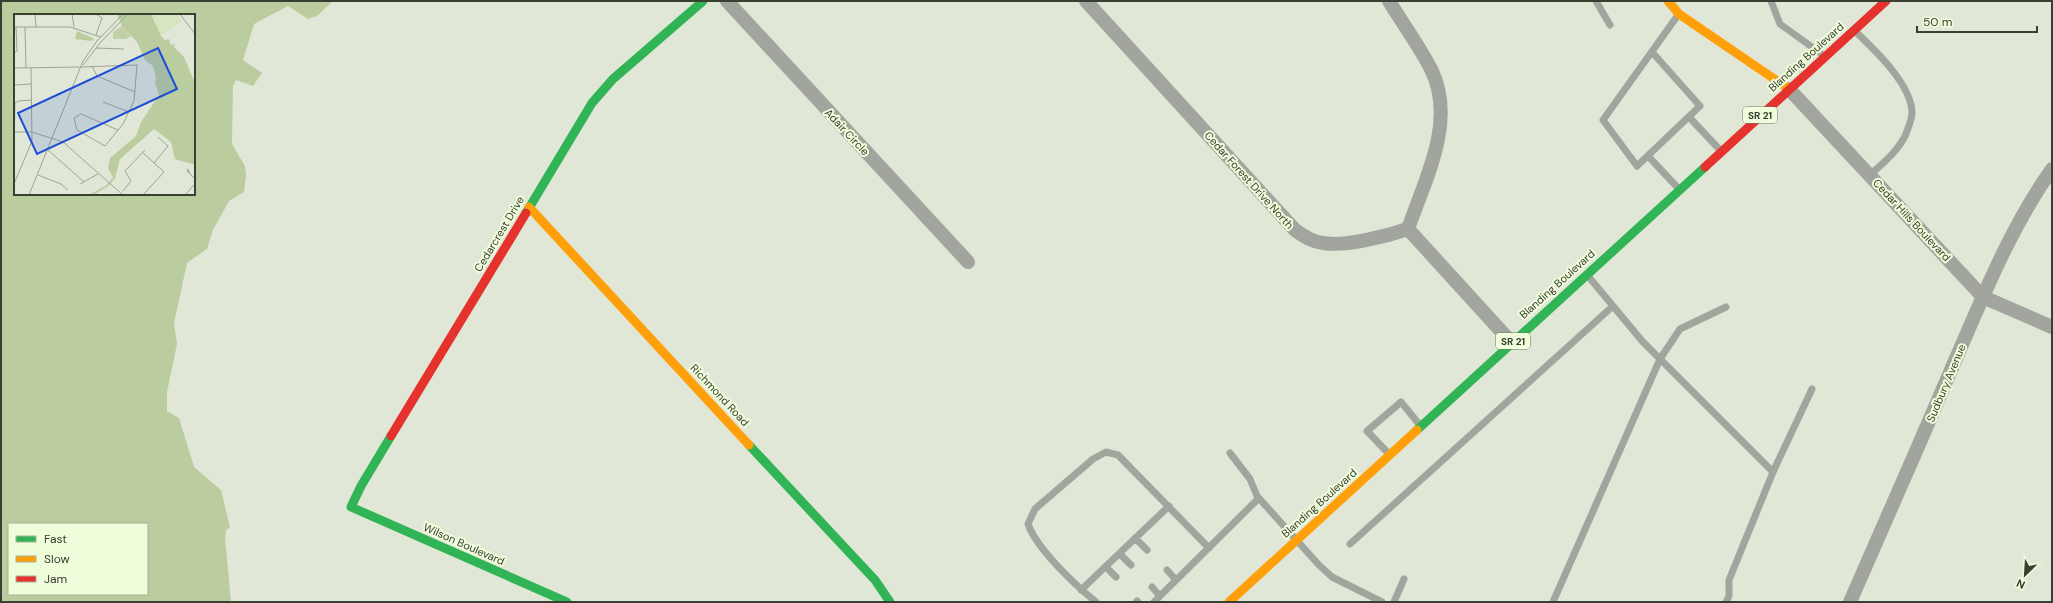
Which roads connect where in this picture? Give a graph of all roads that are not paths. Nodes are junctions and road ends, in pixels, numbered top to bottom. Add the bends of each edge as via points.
1 (703, 1) edge
2 (727, 1) edge
3 (1086, 1) edge
4 (1389, 1) edge
5 (1596, 1) edge
6 (1771, 1) edge
7 (1886, 1) edge
8 (1674, 6) edge
9 (1610, 25) dead end
10 (1854, 30) junction
11 (1652, 52) junction
12 (1825, 57) junction
13 (1789, 89) junction
14 (1689, 117) junction
15 (1721, 151) junction
16 (1648, 156) junction
17 (2052, 169) edge
18 (1870, 175) junction
19 (1679, 189) junction
20 (529, 207) junction
21 (1408, 229) junction
22 (968, 262) dead end
23 (1586, 274) junction
24 (1983, 297) junction
25 (1613, 306) junction
26 (1726, 307) dead end
27 (2052, 327) edge
28 (1511, 342) junction
29 (1660, 359) junction
30 (1812, 389) dead end
31 (1420, 426) junction
32 (1230, 453) dead end
33 (1389, 454) junction
34 (1773, 472) junction
35 (1260, 498) junction
36 (1169, 506) junction
37 (351, 507) joint
38 (1135, 538) junction
39 (1295, 540) junction
40 (1350, 544) dead end
41 (1209, 548) junction
42 (1147, 550) dead end
43 (1120, 554) junction
44 (1131, 565) dead end
45 (1106, 567) junction
46 (1167, 570) dead end
47 (1116, 578) dead end
48 (1404, 579) dead end
49 (1176, 580) junction
50 (1152, 587) dead end
51 (1081, 590) junction
52 (1160, 596) junction
53 (567, 602) edge
54 (890, 602) edge
55 (1096, 602) edge
56 (1154, 602) edge
57 (1229, 602) edge
58 (1382, 602) edge
59 (1394, 602) edge
60 (1553, 602) edge
61 (1726, 602) edge
62 (1850, 602) edge

1 - 20 street, Cedarcrest Drive via 613,79 592,103
2 - 22 street, Adair Circle
3 - 21 street, Cedar Forest Drive North via 1295,230 1308,239 1337,243 1386,236
4 - 21 street via 1432,71 1439,90 1442,116 1440,136
5 - 9 lane
6 - 12 lane via 1780,24
7 - 10 street, Blanding Boulevard / SR 21
8 - 11 lane
8 - 13 street
10 - 12 street, Blanding Boulevard / SR 21
10 - 18 lane via 1890,68 1908,94 1912,113 1906,135 1891,156
11 - 14 lane via 1700,106
11 - 16 lane via 1603,120 1637,166
12 - 13 street, Blanding Boulevard / SR 21
13 - 15 street, Blanding Boulevard / SR 21
13 - 18 street, Cedar Hills Boulevard
14 - 15 lane
14 - 16 lane
15 - 19 street, Blanding Boulevard / SR 21
16 - 19 lane
17 - 24 street, Sudbury Avenue via 2019,222
18 - 24 street, Cedar Hills Boulevard
19 - 23 street, Blanding Boulevard / SR 21
20 - 37 street, Cedarcrest Drive via 361,486
20 - 54 street, Richmond Road via 875,580
21 - 28 street
23 - 25 lane
23 - 28 street, Blanding Boulevard / SR 21
24 - 27 street, Cedar Hills Boulevard
24 - 62 street, Sudbury Avenue
25 - 29 lane
25 - 40 lane
26 - 29 lane via 1680,329
28 - 31 street, Blanding Boulevard / SR 21
29 - 34 lane
29 - 60 lane
30 - 34 lane
31 - 33 street, Blanding Boulevard / SR 21
31 - 33 lane via 1401,402 1367,431
32 - 35 lane via 1250,479
33 - 39 street, Blanding Boulevard / SR 21
34 - 61 lane via 1729,580 1729,596
35 - 39 lane
35 - 41 lane
36 - 38 lane
36 - 41 lane
36 - 51 lane via 1118,455 1106,452 1093,459 1035,509 1028,524 1033,537
37 - 53 street, Wilson Boulevard
38 - 42 lane
38 - 43 lane
39 - 57 street, Blanding Boulevard / SR 21
39 - 58 lane via 1332,577
41 - 49 lane
43 - 44 lane
43 - 45 lane
45 - 47 lane
45 - 51 lane
46 - 49 lane
48 - 59 lane
49 - 52 lane
50 - 52 lane
51 - 55 lane
52 - 56 lane

